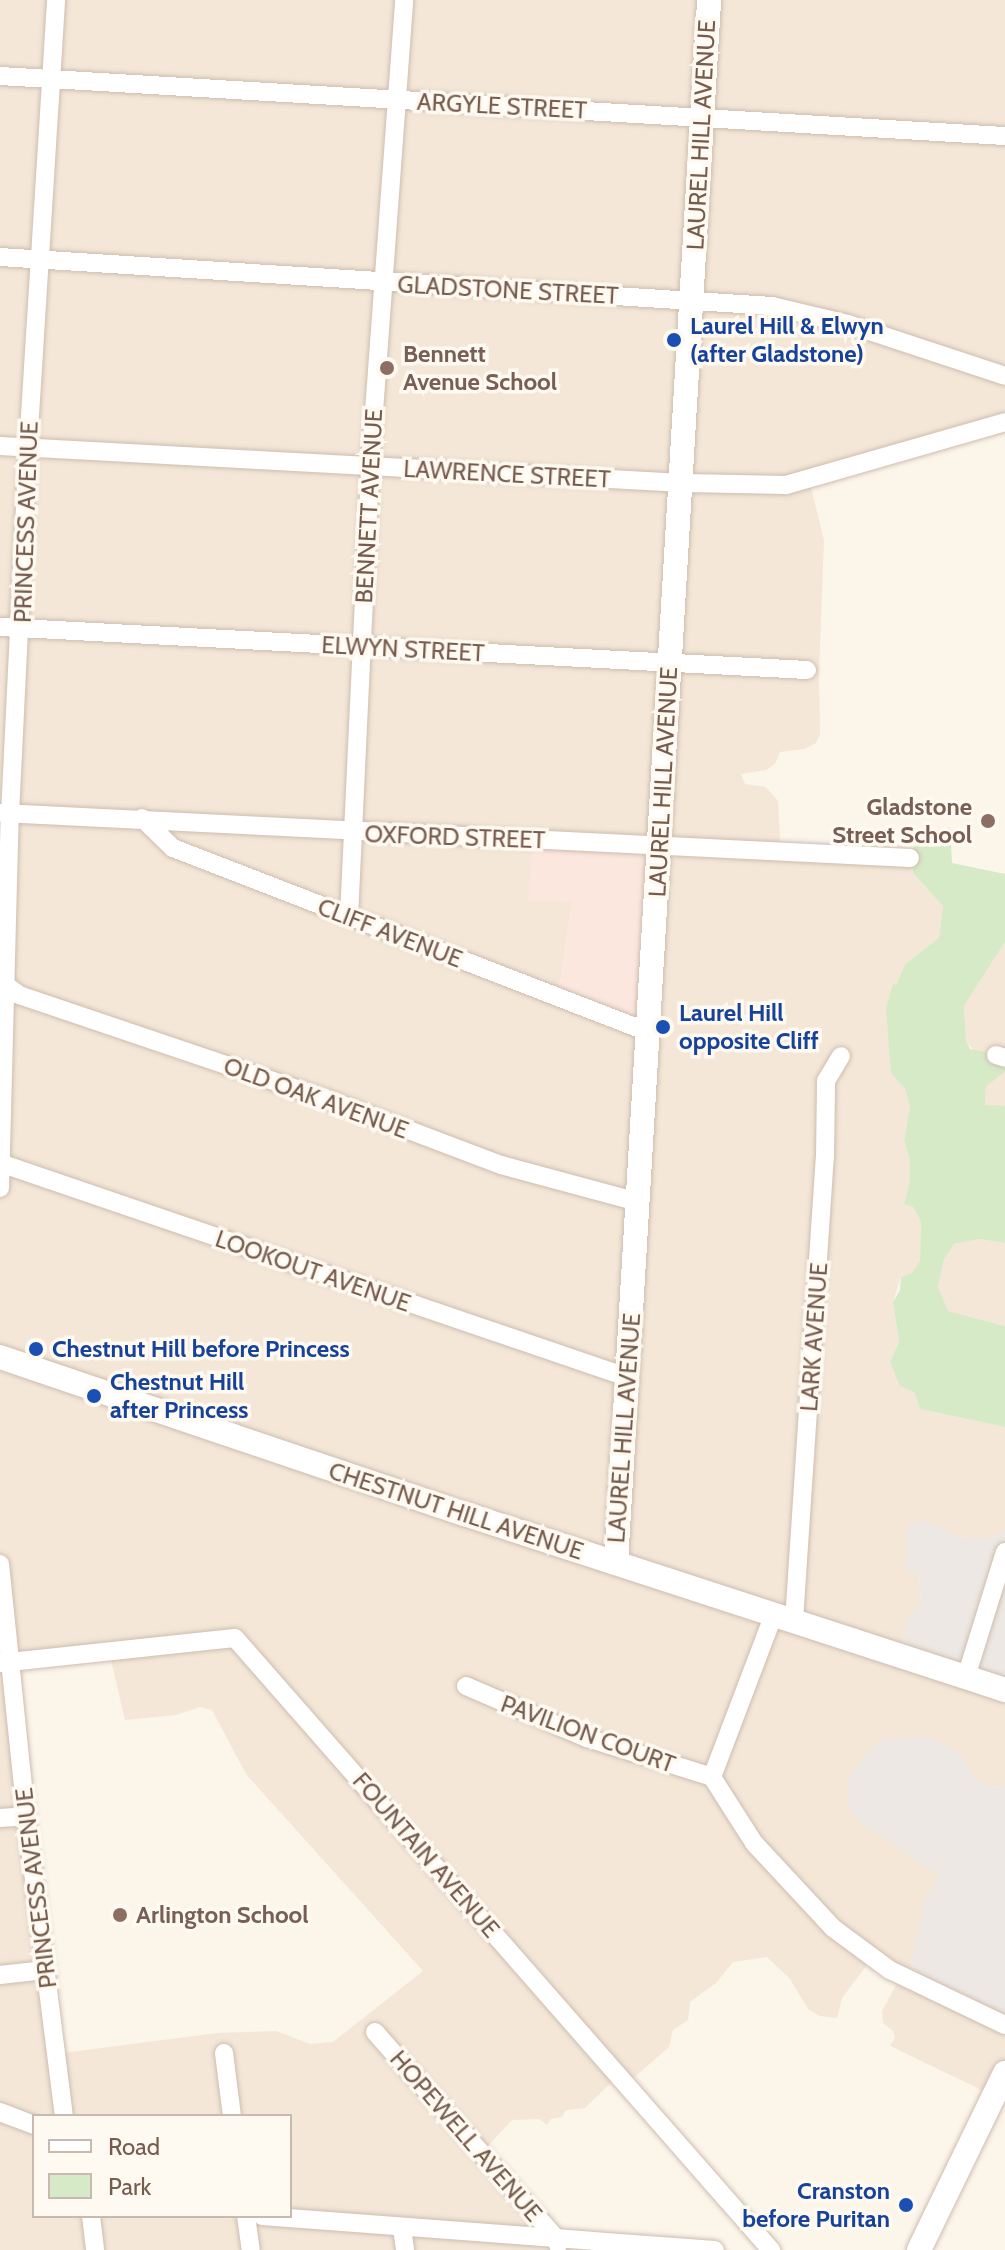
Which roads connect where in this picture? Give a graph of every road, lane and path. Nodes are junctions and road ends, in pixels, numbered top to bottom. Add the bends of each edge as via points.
1 (56, 0) edge
2 (404, 0) edge
3 (709, 0) edge
4 (0, 76) edge
5 (52, 79) junction
6 (394, 99) junction
7 (702, 118) junction
8 (1005, 136) edge
9 (0, 257) edge
10 (41, 259) junction
11 (383, 283) junction
12 (691, 300) junction
13 (1005, 376) edge
14 (1005, 422) edge
15 (0, 446) edge
16 (28, 447) junction
17 (370, 466) junction
18 (683, 483) junction
19 (0, 627) edge
20 (22, 628) junction
21 (361, 647) junction
22 (670, 664) junction
23 (807, 670) dead end
24 (5, 814) edge
25 (142, 818) junction
26 (352, 833) junction
27 (660, 846) junction
28 (910, 858) dead end
29 (349, 917) junction
30 (2, 982) edge
31 (648, 1032) junction
32 (841, 1056) dead end
33 (0, 1163) edge
34 (0, 1188) edge
35 (638, 1202) junction
36 (0, 1357) edge
37 (627, 1377) junction
38 (1005, 1552) edge
39 (616, 1563) junction
40 (0, 1564) edge
41 (784, 1618) junction
42 (5, 1662) edge
43 (966, 1677) junction
44 (466, 1686) dead end
45 (1005, 1690) edge
46 (712, 1777) junction
47 (26, 1816) junction
48 (0, 1818) edge
49 (45, 1970) junction
50 (0, 1975) edge
51 (1005, 2025) edge
52 (375, 2032) dead end
53 (224, 2053) dead end
54 (1005, 2073) edge
55 (0, 2112) edge
56 (64, 2114) edge
57 (232, 2114) edge
58 (32, 2124) edge
59 (91, 2218) edge
60 (246, 2218) edge
61 (285, 2218) edge
62 (402, 2228) junction
63 (558, 2245) edge
64 (95, 2250) edge
65 (251, 2250) edge
66 (405, 2250) edge
67 (715, 2250) edge
68 (771, 2250) edge
69 (919, 2250) edge

1 - 5 street, PRINCESS AVENUE
2 - 6 street, BENNETT AVENUE
3 - 7 street, LAUREL HILL AVENUE
4 - 5 street, ARGYLE STREET
5 - 6 street, ARGYLE STREET
5 - 10 street, PRINCESS AVENUE
6 - 7 street, ARGYLE STREET
6 - 11 street, BENNETT AVENUE
7 - 8 street, ARGYLE STREET
7 - 12 street, LAUREL HILL AVENUE
9 - 10 street, GLADSTONE STREET
10 - 11 street, GLADSTONE STREET
10 - 16 street, PRINCESS AVENUE
11 - 12 street, GLADSTONE STREET
11 - 17 street, BENNETT AVENUE
12 - 13 street, GLADSTONE STREET via 772,306 848,324
12 - 18 street, LAUREL HILL AVENUE
14 - 18 street, LAWRENCE STREET via 786,485
15 - 16 street, LAWRENCE STREET
16 - 17 street, LAWRENCE STREET
16 - 20 street, PRINCESS AVENUE
17 - 18 street, LAWRENCE STREET
17 - 21 street, BENNETT AVENUE
18 - 22 street, LAUREL HILL AVENUE
19 - 20 street, ELWYN STREET
20 - 21 street, ELWYN STREET
20 - 24 street, PRINCESS AVENUE
21 - 22 street, ELWYN STREET
21 - 26 street, BENNETT AVENUE
22 - 23 street, ELWYN STREET
22 - 27 street, LAUREL HILL AVENUE
24 - 25 street, OXFORD STREET
24 - 30 street, PRINCESS AVENUE
25 - 26 street, OXFORD STREET
25 - 29 street, CLIFF AVENUE via 173,848
26 - 27 street, OXFORD STREET
26 - 29 street, BENNETT AVENUE
27 - 28 street, OXFORD STREET
27 - 31 street, LAUREL HILL AVENUE
29 - 31 street, CLIFF AVENUE
30 - 33 street, PRINCESS AVENUE
30 - 35 street, OLD OAK AVENUE via 19,995 335,1102 501,1165
31 - 35 street, LAUREL HILL AVENUE
32 - 41 street, LARK AVENUE via 826,1081 825,1157
33 - 34 street, PRINCESS AVENUE
33 - 37 street, LOOKOUT AVENUE
35 - 37 street, LAUREL HILL AVENUE
36 - 39 street, CHESTNUT HILL AVENUE
37 - 39 street, LAUREL HILL AVENUE
38 - 43 street
39 - 41 street, CHESTNUT HILL AVENUE
40 - 42 street, PRINCESS AVENUE
41 - 43 street, CHESTNUT HILL AVENUE
41 - 46 street, LARK AVENUE
42 - 47 street, PRINCESS AVENUE
42 - 68 street, FOUNTAIN AVENUE via 235,1638
43 - 45 street, CHESTNUT HILL AVENUE
44 - 46 street, PAVILION COURT via 587,1738
46 - 51 street via 754,1843 833,1928 890,1970
47 - 48 street
47 - 49 street, PRINCESS AVENUE
49 - 50 street
49 - 56 street, PRINCESS AVENUE
52 - 63 street, HOPEWELL AVENUE
53 - 57 street
54 - 69 street
55 - 58 street
59 - 64 street
60 - 65 street
61 - 62 street
62 - 63 street
62 - 66 street
63 - 67 street

